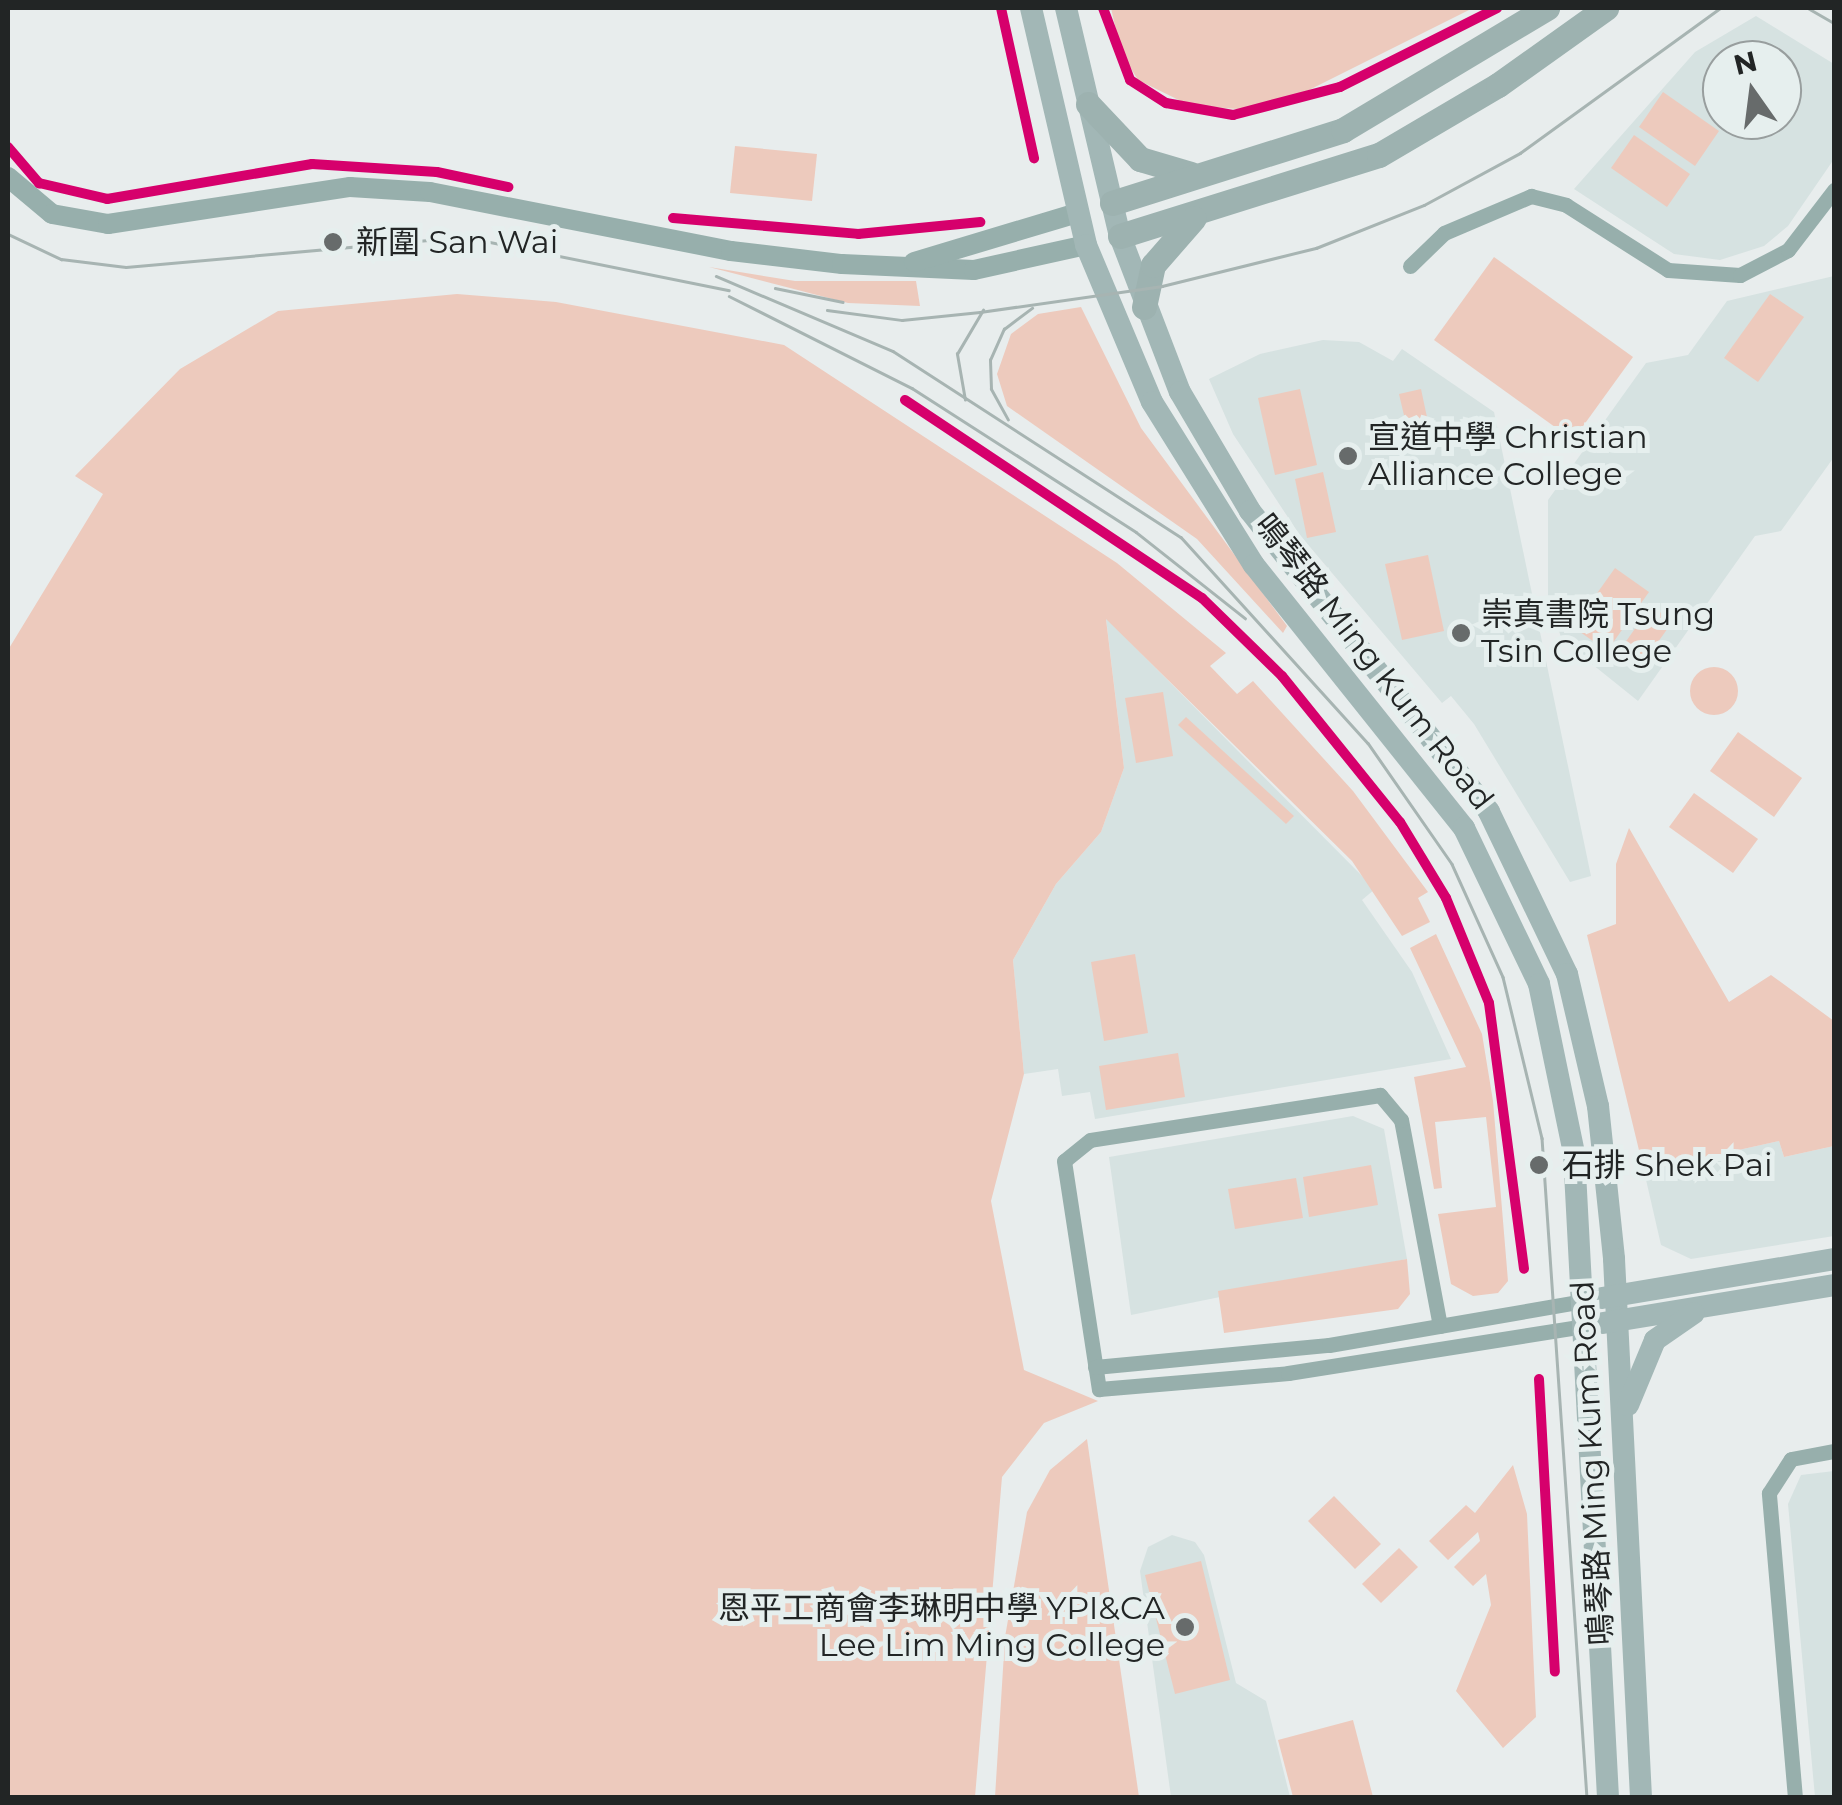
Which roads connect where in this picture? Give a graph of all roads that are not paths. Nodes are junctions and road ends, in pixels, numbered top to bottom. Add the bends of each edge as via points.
1 (1031, 8) edge
2 (1066, 8) edge
3 (1547, 8) edge
4 (1606, 8) edge
5 (1088, 104) junction
6 (1198, 176) junction
7 (8, 178) edge
8 (1834, 190) edge
9 (1112, 203) junction
10 (1078, 213) junction
11 (1194, 218) junction
12 (1120, 236) junction
13 (1086, 245) junction
14 (907, 264) junction
15 (1410, 266) dead end
16 (1144, 308) junction
17 (1834, 1259) edge
18 (1834, 1285) edge
19 (1616, 1295) junction
20 (1584, 1301) junction
21 (1705, 1306) junction
22 (1618, 1320) junction
23 (1440, 1326) junction
24 (1584, 1326) junction
25 (1095, 1367) junction
26 (1624, 1418) junction
27 (1834, 1451) edge
28 (1608, 1798) edge
29 (1641, 1798) edge
30 (1795, 1798) edge

1 - 10 main road, 鳴琴路 Ming Kum Road
2 - 5 main road, 鳴琴路 Ming Kum Road
3 - 6 main road via 1379,113
4 - 11 main road via 1469,104 1380,156
5 - 6 main road via 1140,160
5 - 9 main road, 鳴琴路 Ming Kum Road
6 - 9 main road
7 - 14 street via 39,208 79,222 150,221 310,189 388,188 781,258
8 - 15 street via 1788,250 1740,275 1668,270 1566,206 1531,196 1444,233
9 - 10 main road
9 - 12 main road, 鳴琴路 Ming Kum Road
10 - 13 main road, 鳴琴路 Ming Kum Road
10 - 14 street
11 - 12 main road
11 - 16 main road via 1160,254
12 - 13 main road
12 - 16 main road, 鳴琴路 Ming Kum Road
13 - 14 street via 974,270
13 - 20 main road, 鳴琴路 Ming Kum Road via 1130,360 1200,486 1274,590 1440,792 1506,904 1562,1067
16 - 19 main road, 鳴琴路 Ming Kum Road via 1180,392 1250,512 1464,775 1533,891 1590,1061
17 - 19 main road
18 - 21 main road
19 - 20 main road
19 - 22 main road, 鳴琴路 Ming Kum Road
20 - 23 street
20 - 24 main road, 鳴琴路 Ming Kum Road
21 - 22 main road
21 - 26 main road via 1655,1340
22 - 24 main road
22 - 26 main road, 鳴琴路 Ming Kum Road
23 - 25 street
23 - 25 street via 1398,1112 1371,1093 1090,1140 1070,1151 1061,1173
24 - 25 street via 1288,1373 1099,1388
24 - 28 main road, 鳴琴路 Ming Kum Road
26 - 29 main road, 鳴琴路 Ming Kum Road
27 - 30 street via 1790,1459 1769,1493

